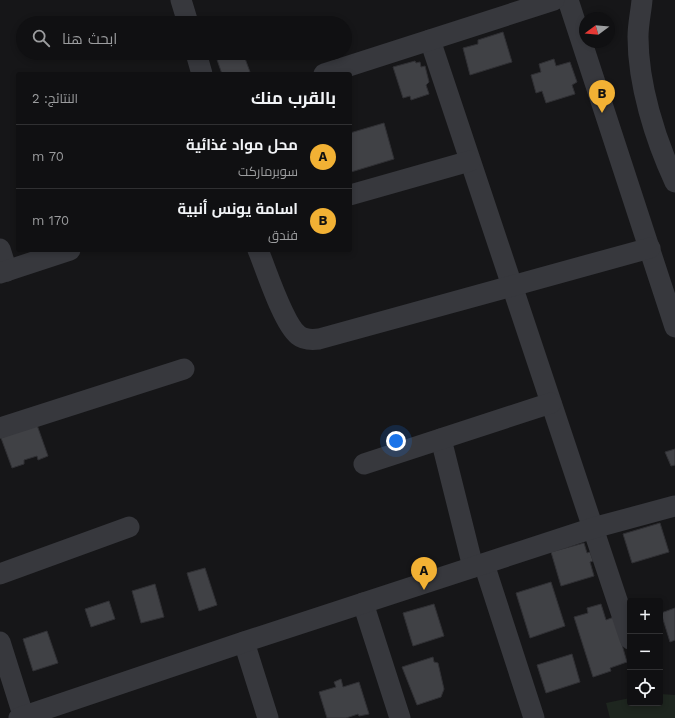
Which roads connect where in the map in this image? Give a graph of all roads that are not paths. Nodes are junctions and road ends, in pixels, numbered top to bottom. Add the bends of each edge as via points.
1 (181, 0) edge
2 (554, 0) edge
3 (568, 0) edge
4 (642, 0) edge
5 (186, 16) edge
6 (430, 40) junction
7 (198, 60) edge
8 (201, 72) edge
9 (330, 72) edge
10 (470, 161) junction
11 (675, 182) edge
12 (352, 194) edge
13 (650, 248) junction
14 (0, 249) edge
15 (64, 252) edge
16 (259, 252) edge
17 (4, 272) edge
18 (512, 286) junction
19 (670, 297) edge
20 (675, 327) edge
21 (184, 369) dead end
22 (551, 403) junction
23 (0, 428) edge
24 (441, 439) junction
25 (364, 464) dead end
26 (675, 506) edge
27 (129, 527) dead end
28 (593, 528) junction
29 (478, 565) junction
30 (0, 574) edge
31 (363, 603) junction
32 (628, 634) edge
33 (0, 642) edge
34 (244, 642) junction
35 (22, 718) edge
36 (268, 718) edge
37 (400, 718) edge
38 (534, 718) edge

1 - 5 street
2 - 6 street
3 - 13 street
4 - 11 street via 638,36 645,90 659,143
6 - 9 street
6 - 10 street
7 - 8 street
10 - 12 street
10 - 18 street
13 - 18 street
13 - 19 street
14 - 17 street
15 - 17 street
16 - 18 street via 289,324 298,335 308,340
18 - 22 street
19 - 20 street
21 - 23 street
22 - 24 street
22 - 28 street
24 - 25 street
24 - 29 street
26 - 28 street
27 - 30 street
28 - 29 street
28 - 32 street
29 - 31 street
29 - 38 street
31 - 34 street
31 - 37 street
33 - 35 street
34 - 35 street
34 - 36 street

